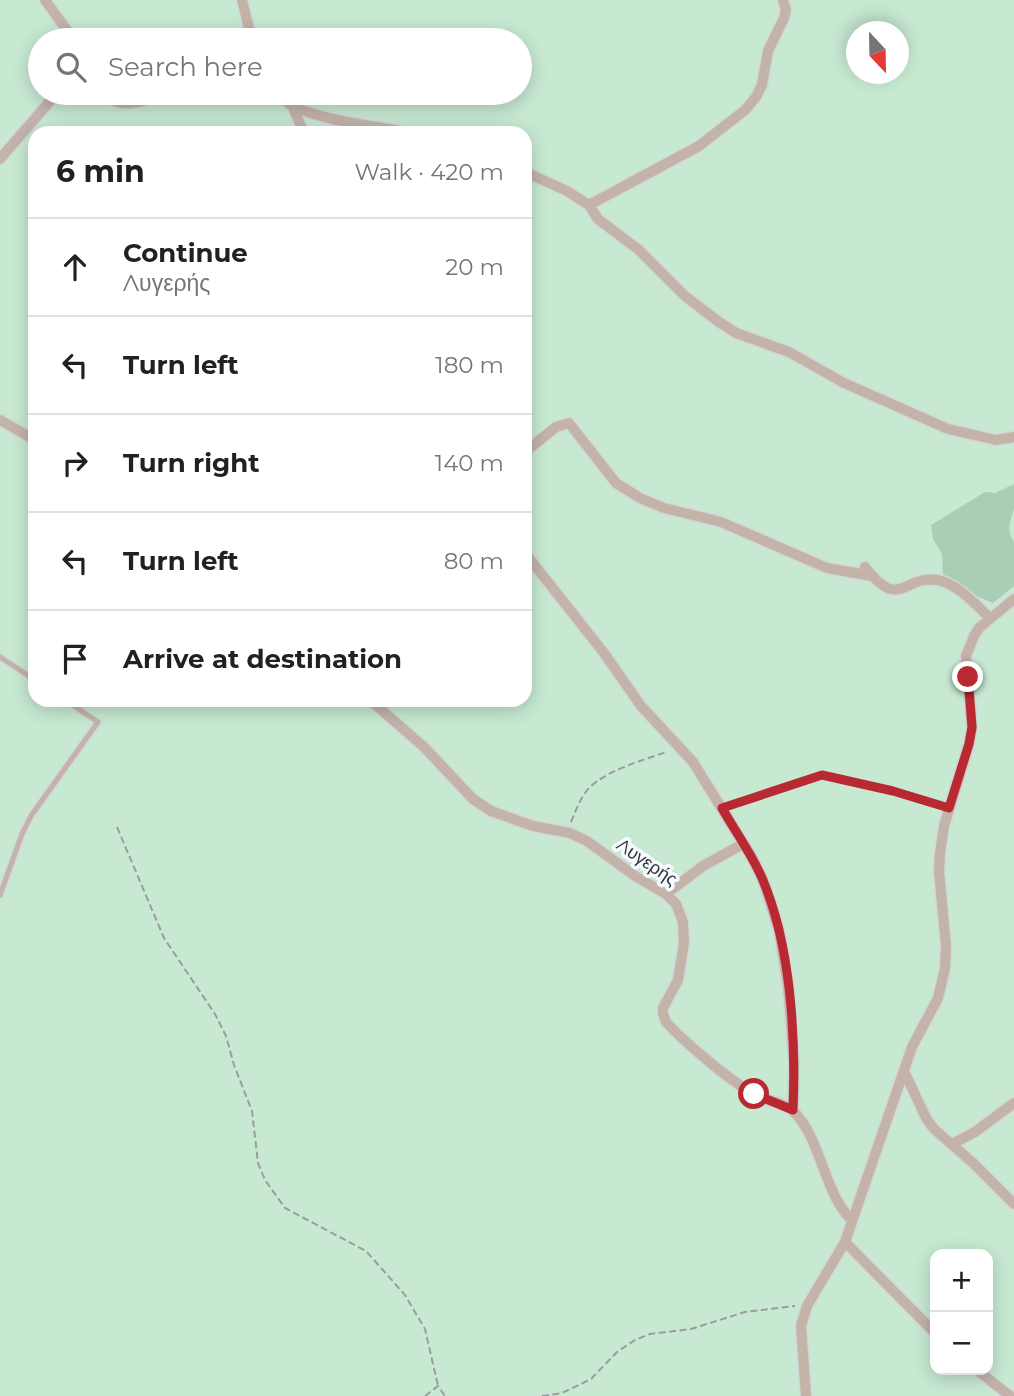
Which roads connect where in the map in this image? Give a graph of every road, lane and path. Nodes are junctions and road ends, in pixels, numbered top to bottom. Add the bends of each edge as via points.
1 (45, 0) edge
2 (242, 0) edge
3 (783, 0) edge
4 (65, 28) edge
5 (249, 28) edge
6 (47, 105) edge
7 (292, 105) joint
8 (28, 126) edge
9 (301, 126) edge
10 (368, 126) edge
11 (28, 127) edge
12 (0, 159) edge
13 (532, 175) edge
14 (589, 205) junction
15 (0, 420) edge
16 (28, 436) edge
17 (1014, 437) edge
18 (532, 446) edge
19 (532, 562) edge
20 (1014, 599) edge
21 (990, 618) junction
22 (0, 657) edge
23 (28, 675) edge
24 (76, 707) edge
25 (378, 707) edge
26 (680, 747) junction
27 (722, 808) junction
28 (949, 808) junction
29 (117, 827) dead end
30 (570, 833) junction
31 (743, 844) junction
32 (666, 894) junction
33 (0, 895) edge
34 (905, 1073) junction
35 (1014, 1103) edge
36 (793, 1110) junction
37 (952, 1144) junction
38 (1014, 1204) edge
39 (852, 1220) junction
40 (845, 1241) junction
41 (807, 1306) junction
42 (930, 1328) edge
43 (983, 1375) edge
44 (438, 1386) junction
45 (445, 1395) edge
46 (425, 1396) edge
47 (450, 1396) edge
48 (542, 1396) edge
49 (806, 1396) edge
50 (1010, 1396) edge

1 - 4 street
2 - 5 street
3 - 14 street via 786,10 768,51 762,85 745,110 699,146
6 - 8 street
7 - 9 street
7 - 10 street
11 - 12 street
13 - 14 street
14 - 17 street via 598,219 639,250 702,311 736,333 789,352 844,383 948,429 996,440
15 - 16 street
18 - 21 street via 556,427 569,424 616,483 640,498 721,522 827,568 869,572 879,584 893,590 924,580 945,582
19 - 26 street via 641,706
20 - 21 street
21 - 28 street via 974,636 966,656 972,727
22 - 23 lane
24 - 33 lane via 98,722 31,816
25 - 30 street, Λυγερής via 491,811
26 - 27 street
26 - 30 path via 622,768 590,788 571,821
27 - 28 path via 822,775
27 - 31 street
28 - 34 street via 939,872 945,968 938,998 912,1047
29 - 44 path via 164,938 226,1036 252,1111 258,1163 265,1180 285,1208 366,1251 405,1295 425,1329
30 - 32 street, Λυγερής
31 - 32 street
31 - 36 street via 763,880 779,930 792,1025
32 - 36 street, Λυγερής via 680,912 684,943 678,980 663,1008 666,1022 736,1082
34 - 37 street via 926,1118
34 - 39 street
35 - 37 street
36 - 39 street via 815,1147 842,1211
37 - 38 street
39 - 40 street
40 - 41 street
40 - 42 street
41 - 48 path via 745,1312 691,1329 650,1334 617,1352 591,1380
41 - 49 street via 801,1326
43 - 50 street
44 - 45 path
44 - 46 path
45 - 47 path

